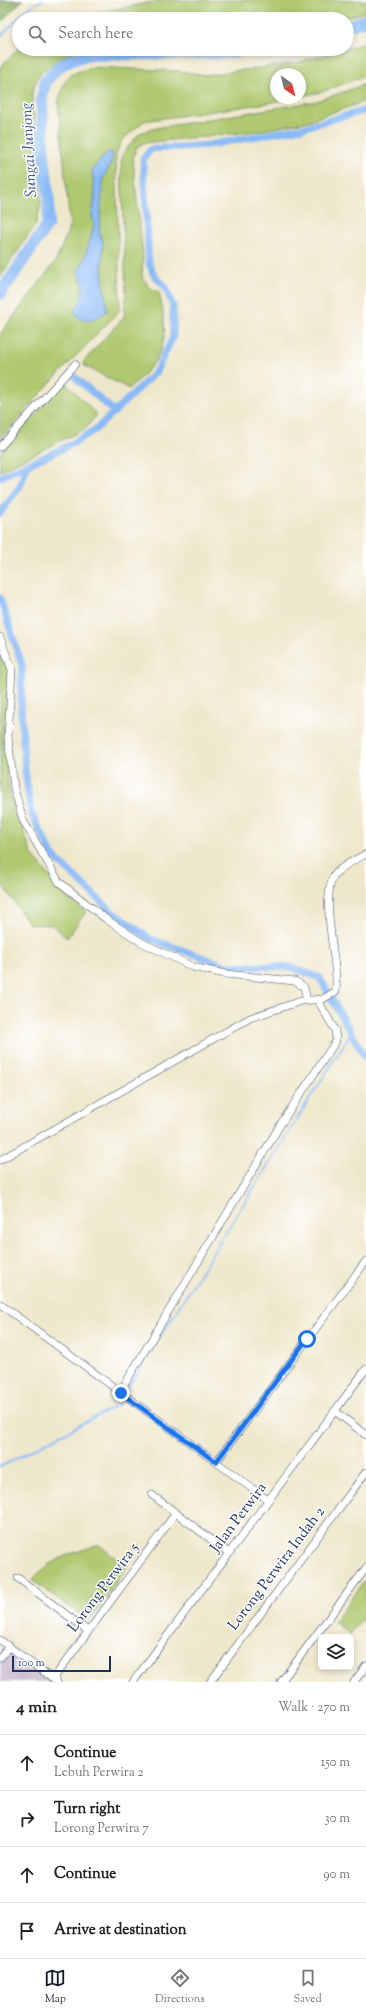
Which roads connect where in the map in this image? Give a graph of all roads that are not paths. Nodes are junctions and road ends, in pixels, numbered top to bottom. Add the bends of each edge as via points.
1 (75, 364) dead end
2 (0, 447) edge
3 (0, 637) edge
4 (366, 854) edge
5 (320, 999) junction
6 (307, 1001) junction
7 (0, 1160) edge
8 (366, 1261) edge
9 (0, 1304) edge
10 (366, 1370) edge
11 (120, 1392) junction
12 (335, 1411) junction
13 (366, 1434) edge
14 (216, 1462) junction
15 (366, 1472) edge
16 (152, 1495) dead end
17 (268, 1500) junction
18 (176, 1514) junction
19 (229, 1553) junction
20 (366, 1568) edge
21 (18, 1578) dead end
22 (88, 1631) junction
23 (0, 1640) edge
24 (9, 1646) junction
25 (0, 1658) edge
26 (366, 1666) edge
27 (55, 1680) edge
28 (133, 1682) edge
29 (210, 1682) edge
30 (281, 1682) edge
31 (354, 1682) edge

1 - 2 street
3 - 6 street via 12,670 8,737 14,788 23,820 59,882 106,919 141,942 193,967 225,974 295,981 304,986
4 - 5 street via 337,872 331,880 330,926 338,979 336,991
5 - 6 street
5 - 11 street via 335,1030 336,1041 282,1122
6 - 7 street via 250,1018
8 - 14 street
9 - 11 street
10 - 12 street, Jalan Perwira
11 - 14 street
12 - 13 street
12 - 17 street, Jalan Perwira
14 - 17 street
15 - 29 street, Lorong Perwira Indah 2
16 - 18 street
17 - 19 street, Jalan Perwira
18 - 19 street
18 - 22 street, Lorong Perwira 5
19 - 28 street, Jalan Perwira
20 - 30 street
21 - 22 street
22 - 27 street, Lorong Perwira 5
23 - 24 street
24 - 25 street
24 - 27 street
26 - 31 street

